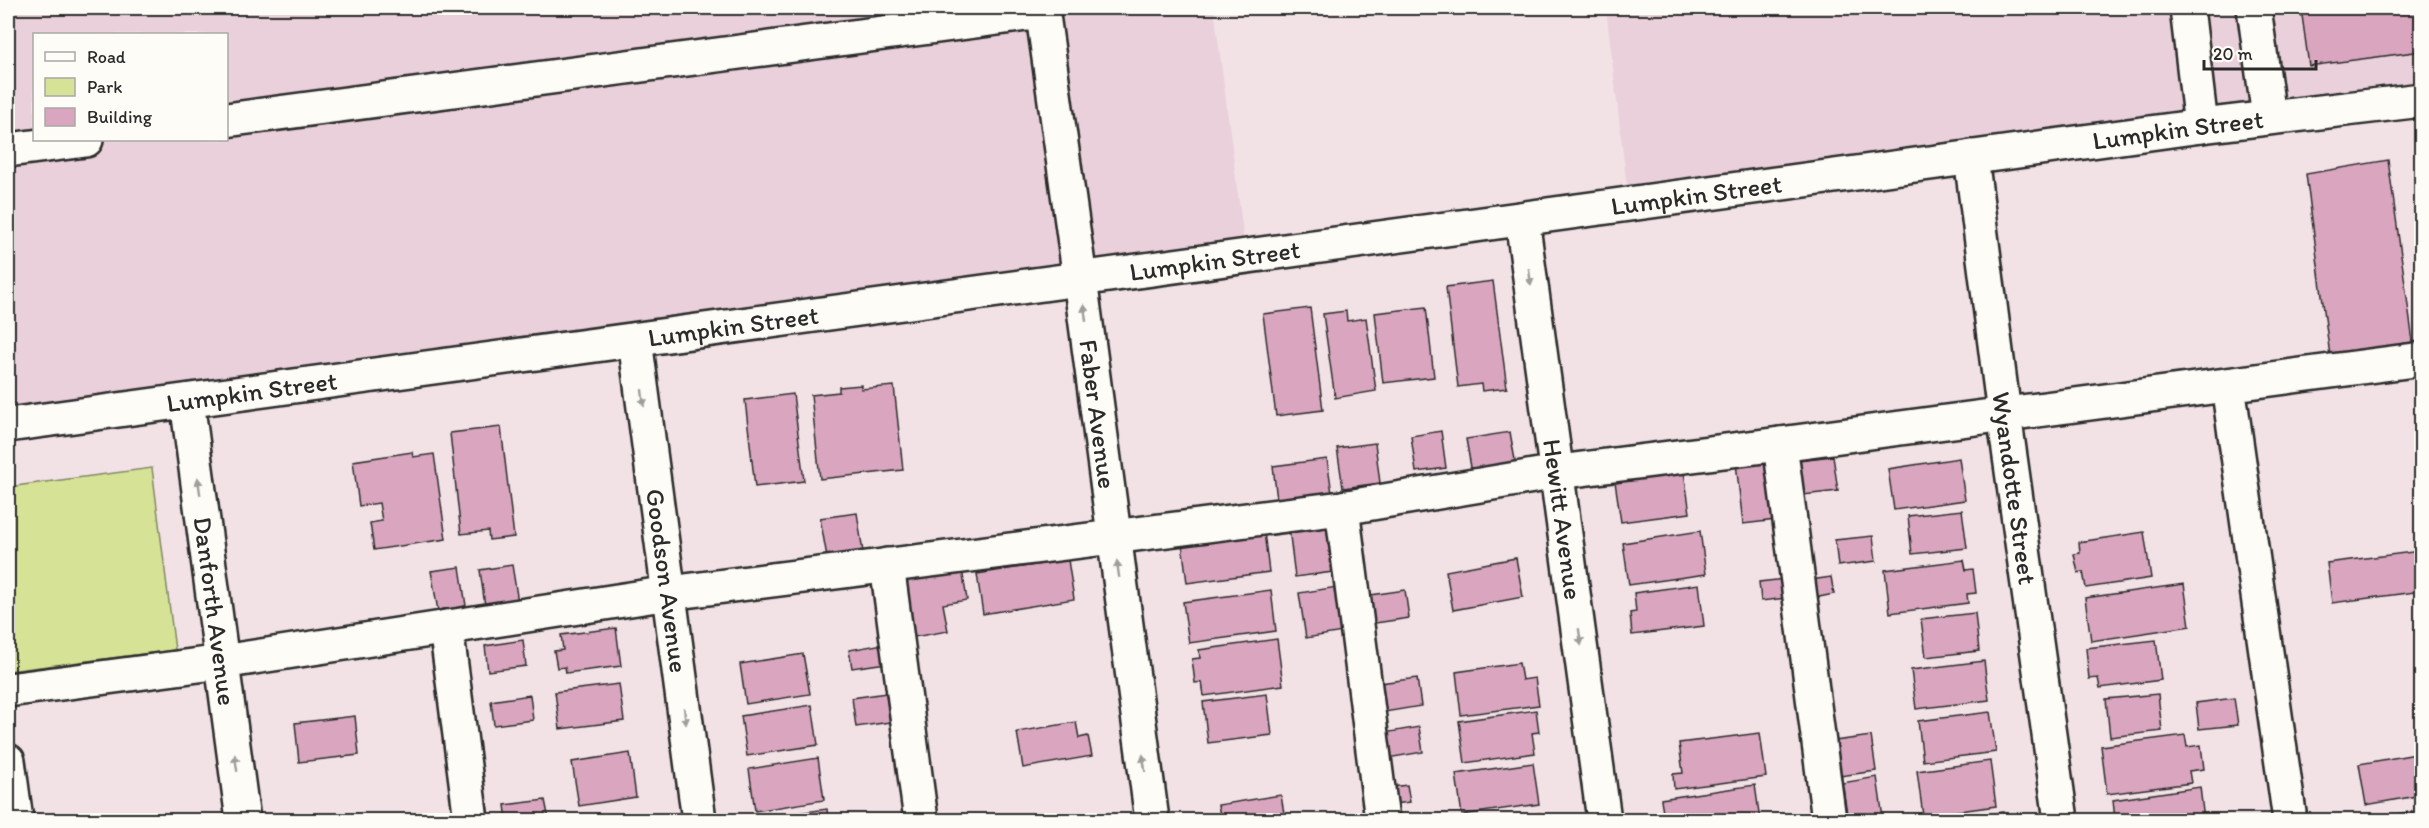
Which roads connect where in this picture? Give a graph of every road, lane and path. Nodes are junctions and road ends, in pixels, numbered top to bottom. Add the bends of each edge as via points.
1 (2187, 8) edge
2 (2254, 8) edge
3 (1042, 10) edge
4 (2421, 100) edge
5 (2269, 117) junction
6 (228, 120) edge
7 (2201, 126) junction
8 (78, 141) edge
9 (8, 150) edge
10 (1971, 158) junction
11 (1522, 219) junction
12 (1080, 279) junction
13 (635, 340) junction
14 (2421, 359) edge
15 (2228, 385) junction
16 (187, 401) junction
17 (2004, 414) junction
18 (8, 425) edge
19 (1780, 444) junction
20 (1558, 472) junction
21 (1342, 508) junction
22 (1114, 536) junction
23 (887, 565) junction
24 (669, 593) junction
25 (446, 627) junction
26 (222, 662) junction
27 (8, 690) edge
28 (8, 761) edge
29 (16, 820) edge
30 (243, 820) edge
31 (471, 820) edge
32 (699, 820) edge
33 (921, 820) edge
34 (1152, 820) edge
35 (1382, 820) edge
36 (1604, 820) edge
37 (1829, 820) edge
38 (2061, 820) edge
39 (2290, 820) edge

1 - 7 street
2 - 5 street
3 - 6 street
3 - 12 street, Faber Avenue
4 - 5 street, Lumpkin Street
5 - 7 street, Lumpkin Street
7 - 10 street, Lumpkin Street
8 - 9 street
10 - 11 street, Lumpkin Street
10 - 17 street, Wyandotte Street
11 - 12 street, Lumpkin Street
11 -> 20 street, Hewitt Avenue
12 - 13 street, Lumpkin Street
22 -> 12 street, Faber Avenue
13 - 16 street, Lumpkin Street
13 -> 24 street, Goodson Avenue
14 - 15 street
15 - 17 street
15 - 39 street
16 - 18 street, Lumpkin Street
26 -> 16 street, Danforth Avenue
17 - 19 street
17 - 38 street, Wyandotte Street
19 - 20 street
19 - 37 street
20 - 21 street
20 -> 36 street, Hewitt Avenue
21 - 22 street
21 - 35 street
22 - 23 street
34 -> 22 street, Faber Avenue
23 - 24 street
23 - 33 street
24 - 25 street
24 -> 32 street, Goodson Avenue
25 - 26 street
25 - 31 street
26 - 27 street
30 -> 26 street, Danforth Avenue
28 - 29 street

